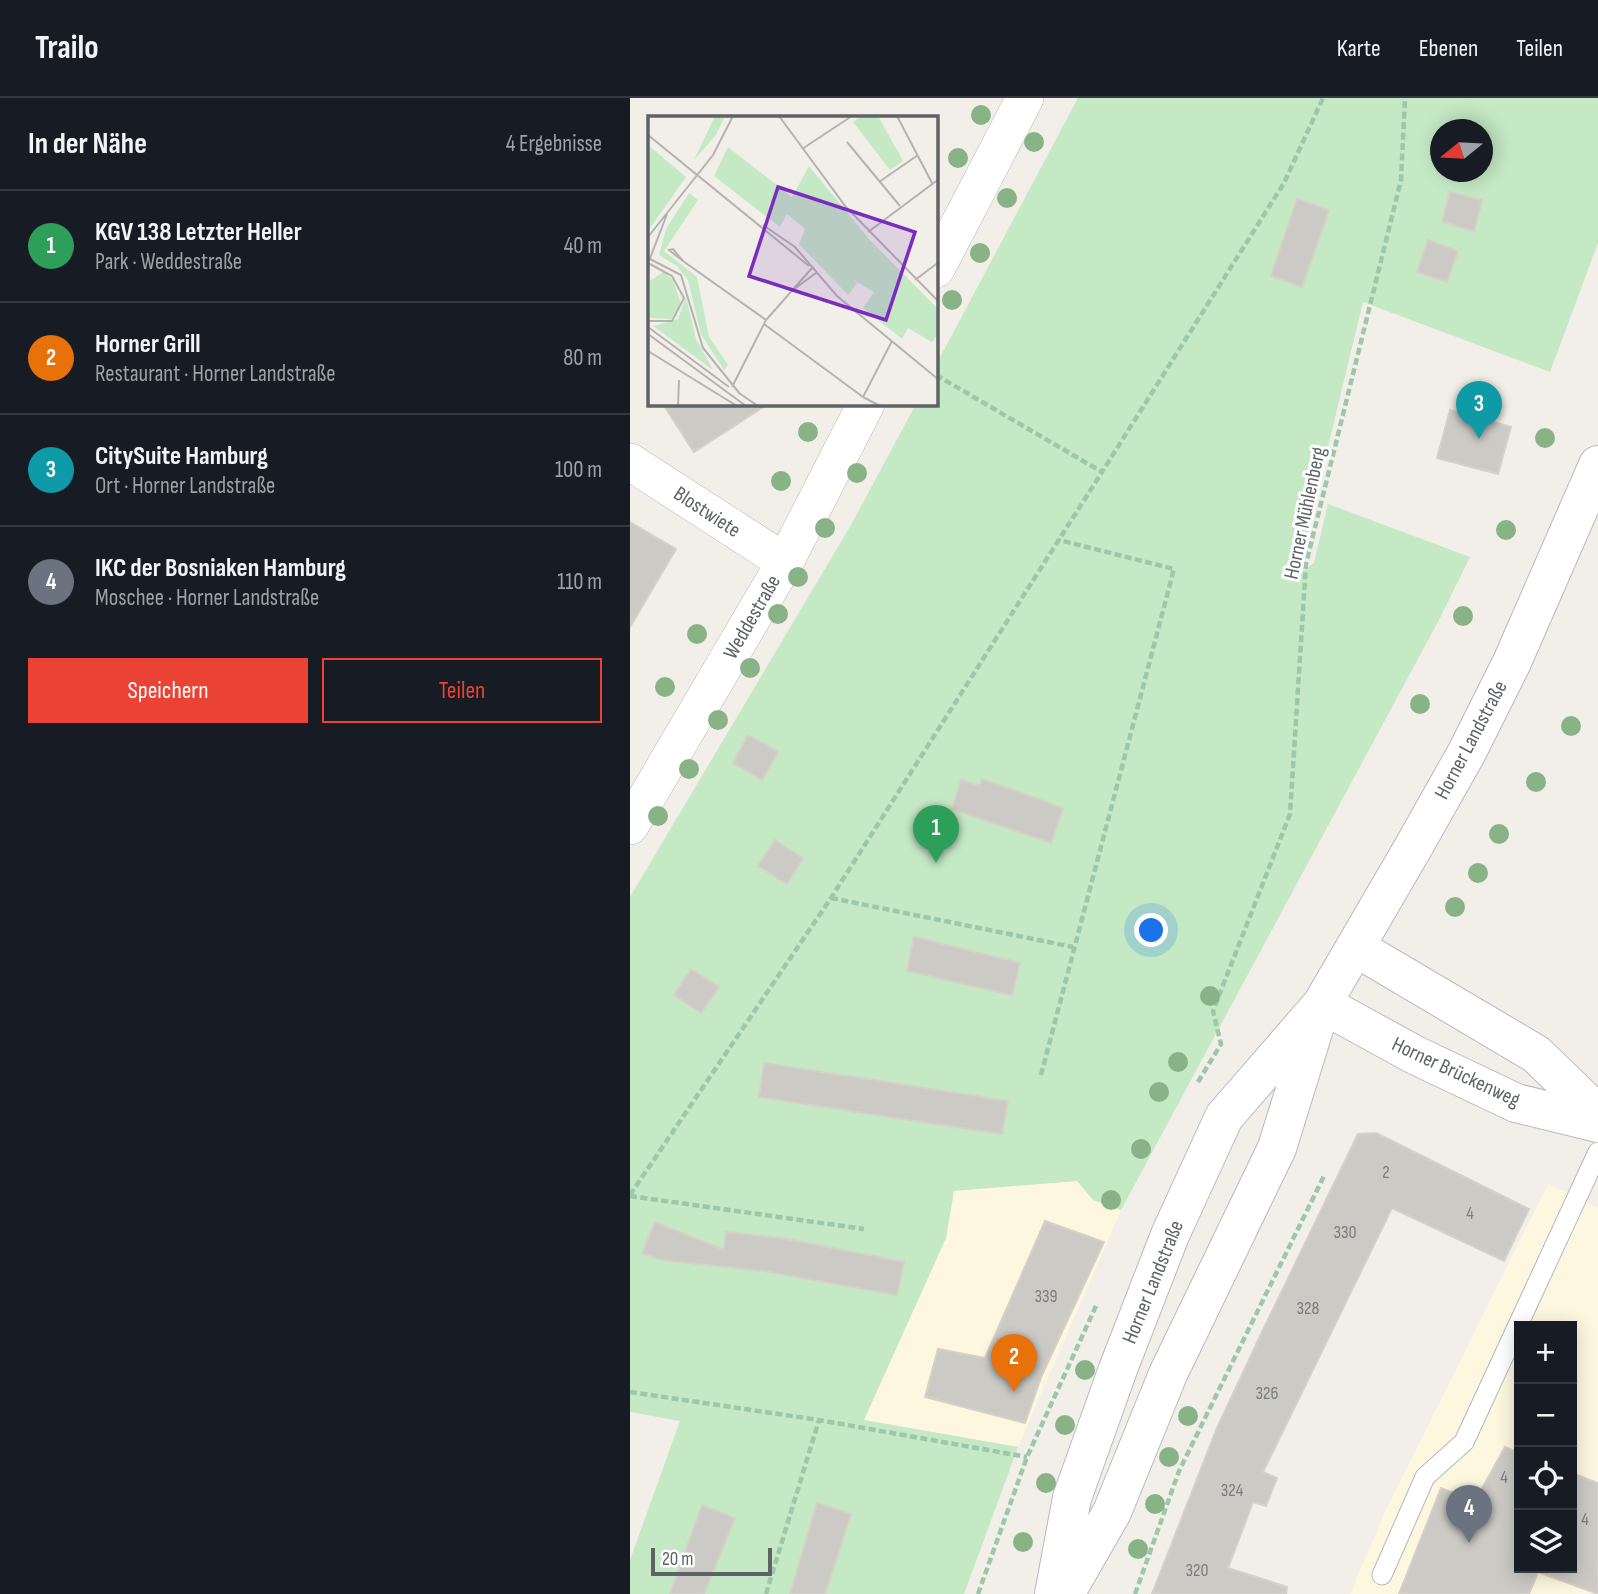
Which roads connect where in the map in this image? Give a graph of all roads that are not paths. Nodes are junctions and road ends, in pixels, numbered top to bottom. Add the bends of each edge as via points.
1 (1025, 98) edge
2 (938, 265) edge
3 (865, 406) edge
4 (630, 462) edge
5 (1598, 465) edge
6 (785, 562) junction
7 (630, 826) edge
8 (1355, 947) junction
9 (1322, 1004) junction
10 (1598, 1114) edge
11 (1598, 1123) edge
12 (1598, 1152) edge
13 (1382, 1575) dead end
14 (1054, 1594) edge
15 (1065, 1594) edge

1 - 2 street
3 - 6 street, Weddestraße
4 - 6 street, Blostwiete
5 - 8 main road, Horner Landstraße via 1512,662 1467,752
6 - 7 street, Weddestraße
8 - 9 main road, Horner Landstraße
8 - 10 main road via 1536,1054
9 - 11 main road, Horner Brückenweg via 1516,1103
9 - 14 main road, Horner Landstraße via 1224,1117 1170,1234 1072,1498
9 - 15 main road, Horner Landstraße via 1277,1148 1168,1374 1112,1511
12 - 13 lane via 1464,1442 1425,1477

